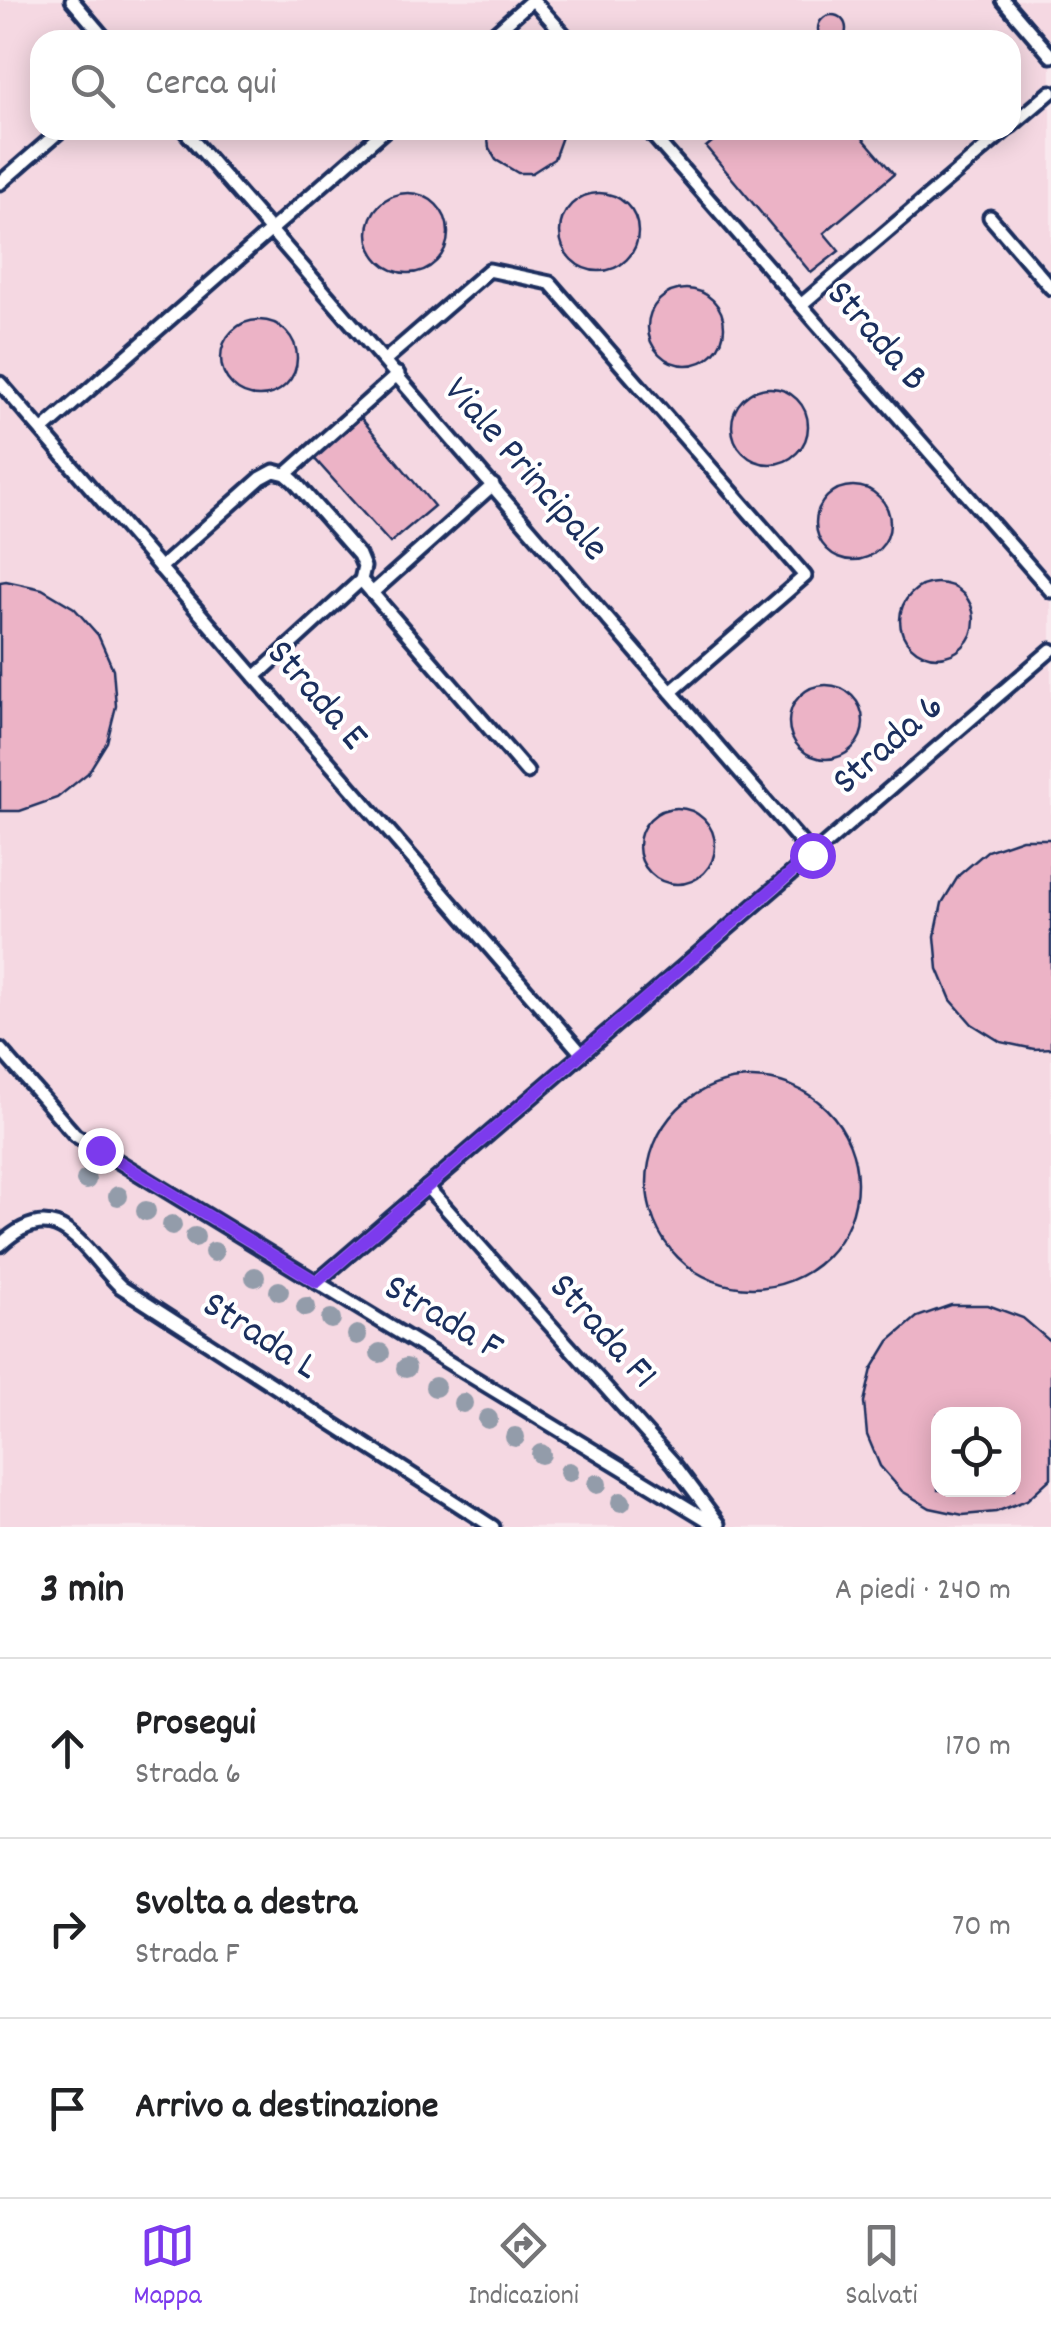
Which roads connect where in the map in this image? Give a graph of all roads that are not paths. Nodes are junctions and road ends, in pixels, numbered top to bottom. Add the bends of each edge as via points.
1 (72, 0) edge
2 (533, 0) edge
3 (1002, 0) edge
4 (98, 30) edge
5 (498, 30) edge
6 (560, 30) edge
7 (1051, 56) edge
8 (1051, 92) edge
9 (1021, 117) edge
10 (49, 140) edge
11 (193, 140) edge
12 (373, 140) edge
13 (657, 140) edge
14 (994, 140) edge
15 (0, 183) edge
16 (990, 218) dead end
17 (271, 230) junction
18 (1051, 288) edge
19 (802, 304) junction
20 (385, 360) junction
21 (398, 374) junction
22 (0, 383) edge
23 (42, 431) junction
24 (286, 474) junction
25 (493, 486) junction
26 (160, 568) junction
27 (361, 580) junction
28 (1051, 591) edge
29 (372, 593) junction
30 (1051, 650) edge
31 (255, 677) junction
32 (670, 692) junction
33 (527, 772) dead end
34 (812, 855) junction
35 (0, 1049) edge
36 (582, 1054) junction
37 (427, 1188) junction
38 (0, 1245) edge
39 (317, 1282) junction
40 (493, 1527) edge
41 (720, 1527) edge

1 - 4 lane
2 - 5 lane
2 - 6 lane
3 - 7 lane
8 - 9 lane
10 - 15 lane
11 - 17 lane, Viale Principale
12 - 17 lane
13 - 19 lane, Strada B
14 - 19 lane
16 - 18 lane
17 - 20 lane, Viale Principale
17 - 23 lane
19 - 28 lane, Strada B
20 - 21 lane, Viale Principale
20 - 32 lane via 489,270 550,283 804,576
21 - 24 lane
21 - 25 lane, Viale Principale
22 - 23 lane, Strada E
23 - 26 lane, Strada E
24 - 26 lane via 268,473
24 - 27 lane via 359,555
25 - 29 lane
25 - 32 lane, Viale Principale
26 - 31 lane, Strada E
27 - 29 lane
27 - 31 lane
29 - 33 lane
30 - 34 lane, Strada 6
31 - 36 lane, Strada E
32 - 34 lane, Viale Principale
34 - 36 lane, Strada 6
35 - 39 lane, Strada F via 76,1135
36 - 37 lane, Strada 6
37 - 39 lane, Strada 6
37 - 41 lane, Strada F1 via 674,1464
38 - 40 lane, Strada L via 16,1230 50,1221 85,1245 121,1287
39 - 41 lane, Strada F

